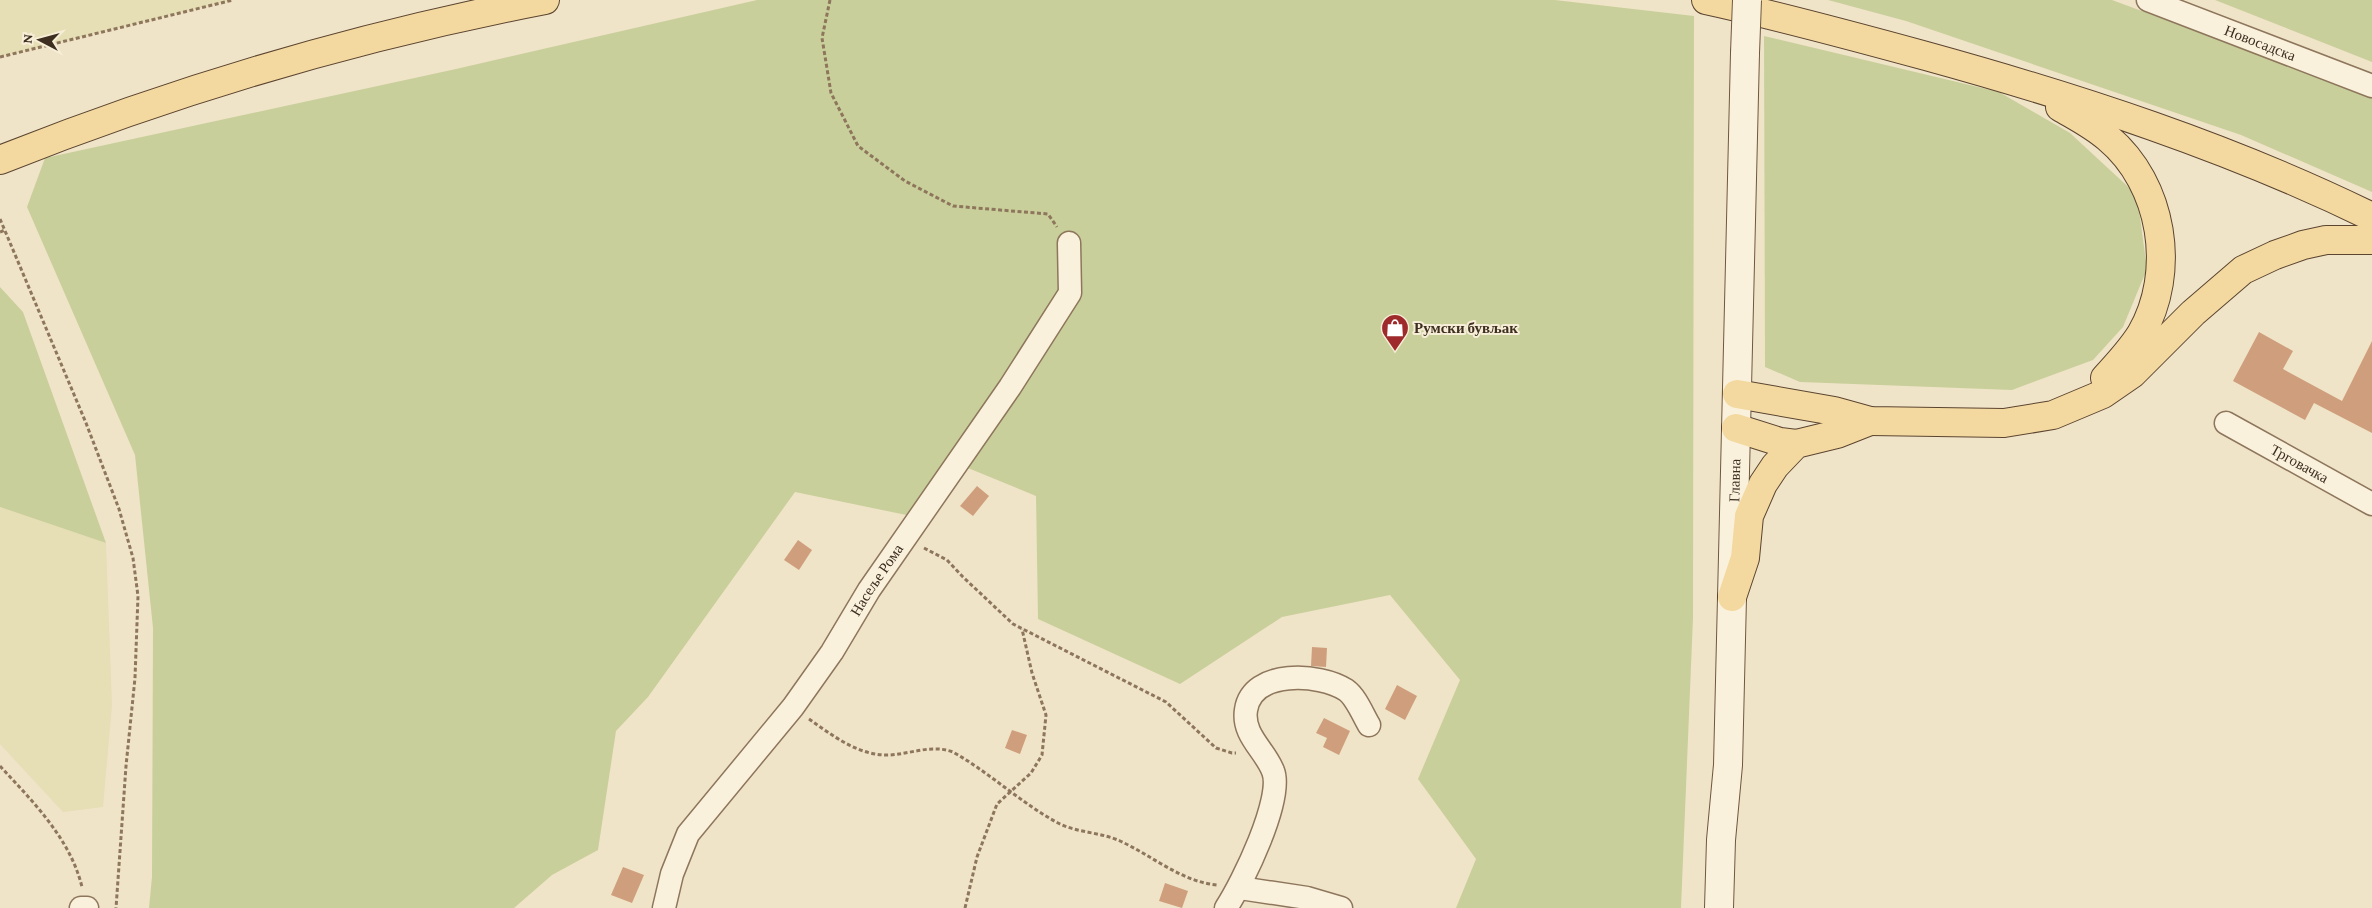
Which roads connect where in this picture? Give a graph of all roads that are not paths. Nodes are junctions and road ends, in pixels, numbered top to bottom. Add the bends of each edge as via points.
1 (545, 0) edge
2 (1706, 0) edge
3 (1746, 0) edge
4 (2148, 0) edge
5 (2020, 82) junction
6 (2372, 86) edge
7 (7, 158) edge
8 (2372, 217) edge
9 (2372, 240) edge
10 (1069, 243) road end
11 (1737, 394) junction
12 (2082, 403) junction
13 (1870, 421) junction
14 (2226, 423) dead end
15 (1736, 428) junction
16 (1796, 444) junction
17 (2372, 504) edge
18 (1732, 597) junction
19 (1369, 725) dead end
20 (1240, 888) junction
21 (81, 908) edge
22 (87, 908) edge
23 (664, 908) edge
24 (1226, 908) edge
25 (1341, 908) edge
26 (1718, 908) edge

1 - 7 main road via 289,60 99,122
2 - 5 main road via 1784,16
3 - 11 main road, Главна, bridge
4 - 6 street, Новосадска
5 - 8 main road via 2230,155 2319,191
5 - 12 main road via 2087,122 2125,154 2143,182 2158,222 2161,273 2149,318 2127,354
9 - 12 main road via 2326,240 2302,245 2243,270 2193,313 2132,374 2103,394
10 - 23 street, Насеље Рома via 1070,293 1010,387 869,590 832,652 792,707 688,834 672,874
11 - 13 main road via 1834,410
11 - 15 main road, Главна
12 - 13 main road via 2053,414 2004,423
13 - 16 main road via 1837,434
14 - 17 street, Трговачка
15 - 16 main road
15 - 18 main road, Главна
16 - 18 main road via 1775,466 1757,496 1749,516 1745,558
18 - 26 main road, Главна via 1728,765
19 - 20 street via 1348,692 1333,683 1278,679 1253,692 1246,709 1246,723 1274,772 1275,790
20 - 24 street
20 - 25 street via 1307,898
21 - 22 street

